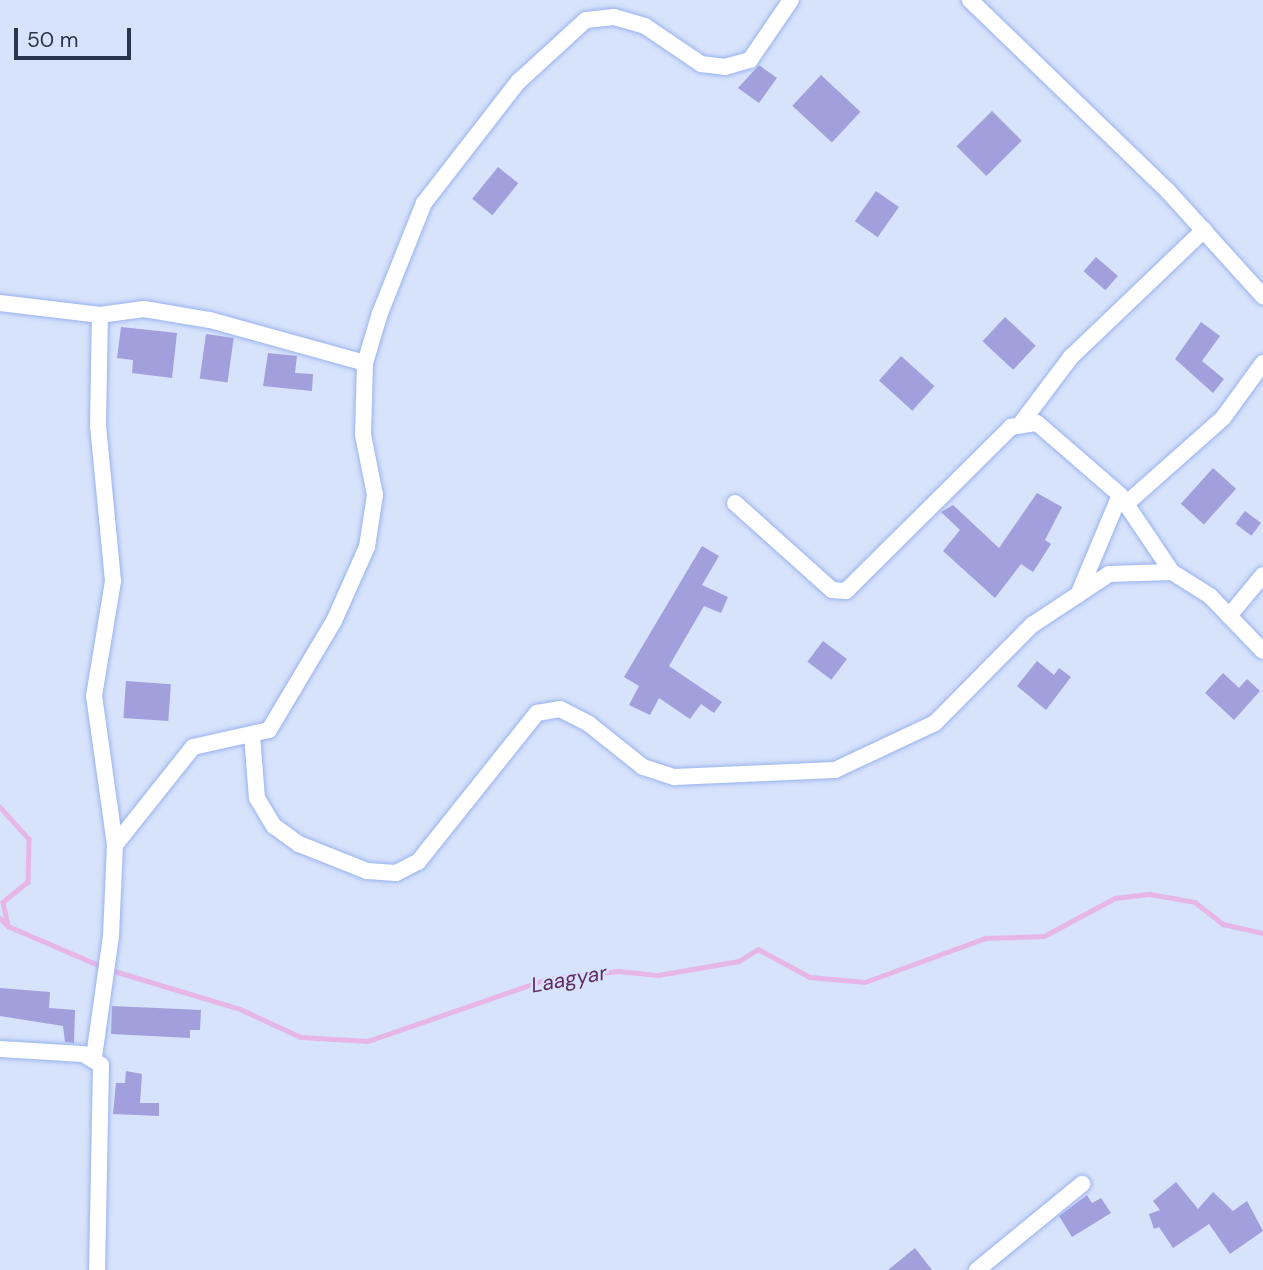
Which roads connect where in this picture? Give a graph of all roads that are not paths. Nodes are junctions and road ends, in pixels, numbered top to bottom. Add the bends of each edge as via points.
1 (791, 0) edge
2 (981, 4) edge
3 (1204, 230) junction
4 (1263, 296) edge
5 (0, 303) edge
6 (100, 315) junction
7 (365, 363) junction
8 (1263, 363) edge
9 (1022, 422) junction
10 (1123, 499) junction
11 (735, 503) dead end
12 (1172, 572) junction
13 (1263, 575) edge
14 (1078, 595) junction
15 (1229, 616) junction
16 (1263, 652) edge
17 (252, 735) junction
18 (115, 845) junction
19 (0, 1049) edge
20 (94, 1057) junction
21 (1082, 1184) dead end
22 (97, 1270) edge
23 (977, 1270) edge

1 - 7 street via 750,60 725,67 701,64 645,26 614,17 586,20 518,82 424,203
2 - 3 street
3 - 4 street
3 - 9 street via 1071,357
5 - 6 street
6 - 7 street via 144,309 210,320
6 - 18 street via 98,426 113,581 94,696
7 - 17 street via 363,435 375,495 367,547 334,621 269,730
8 - 10 street via 1223,418
9 - 10 street via 1037,423
9 - 11 street via 897,536 846,591 832,590
10 - 12 street
10 - 14 street
12 - 14 street via 1109,574
12 - 15 street
13 - 15 street
14 - 17 street via 1032,625 935,723 835,770 674,778 643,767 589,724 560,709 537,713 418,862 396,873 345,862 299,844 274,826 257,797
15 - 16 street
17 - 18 street via 194,747
18 - 20 street via 111,936
19 - 20 street
20 - 22 street via 102,1076
21 - 23 street

